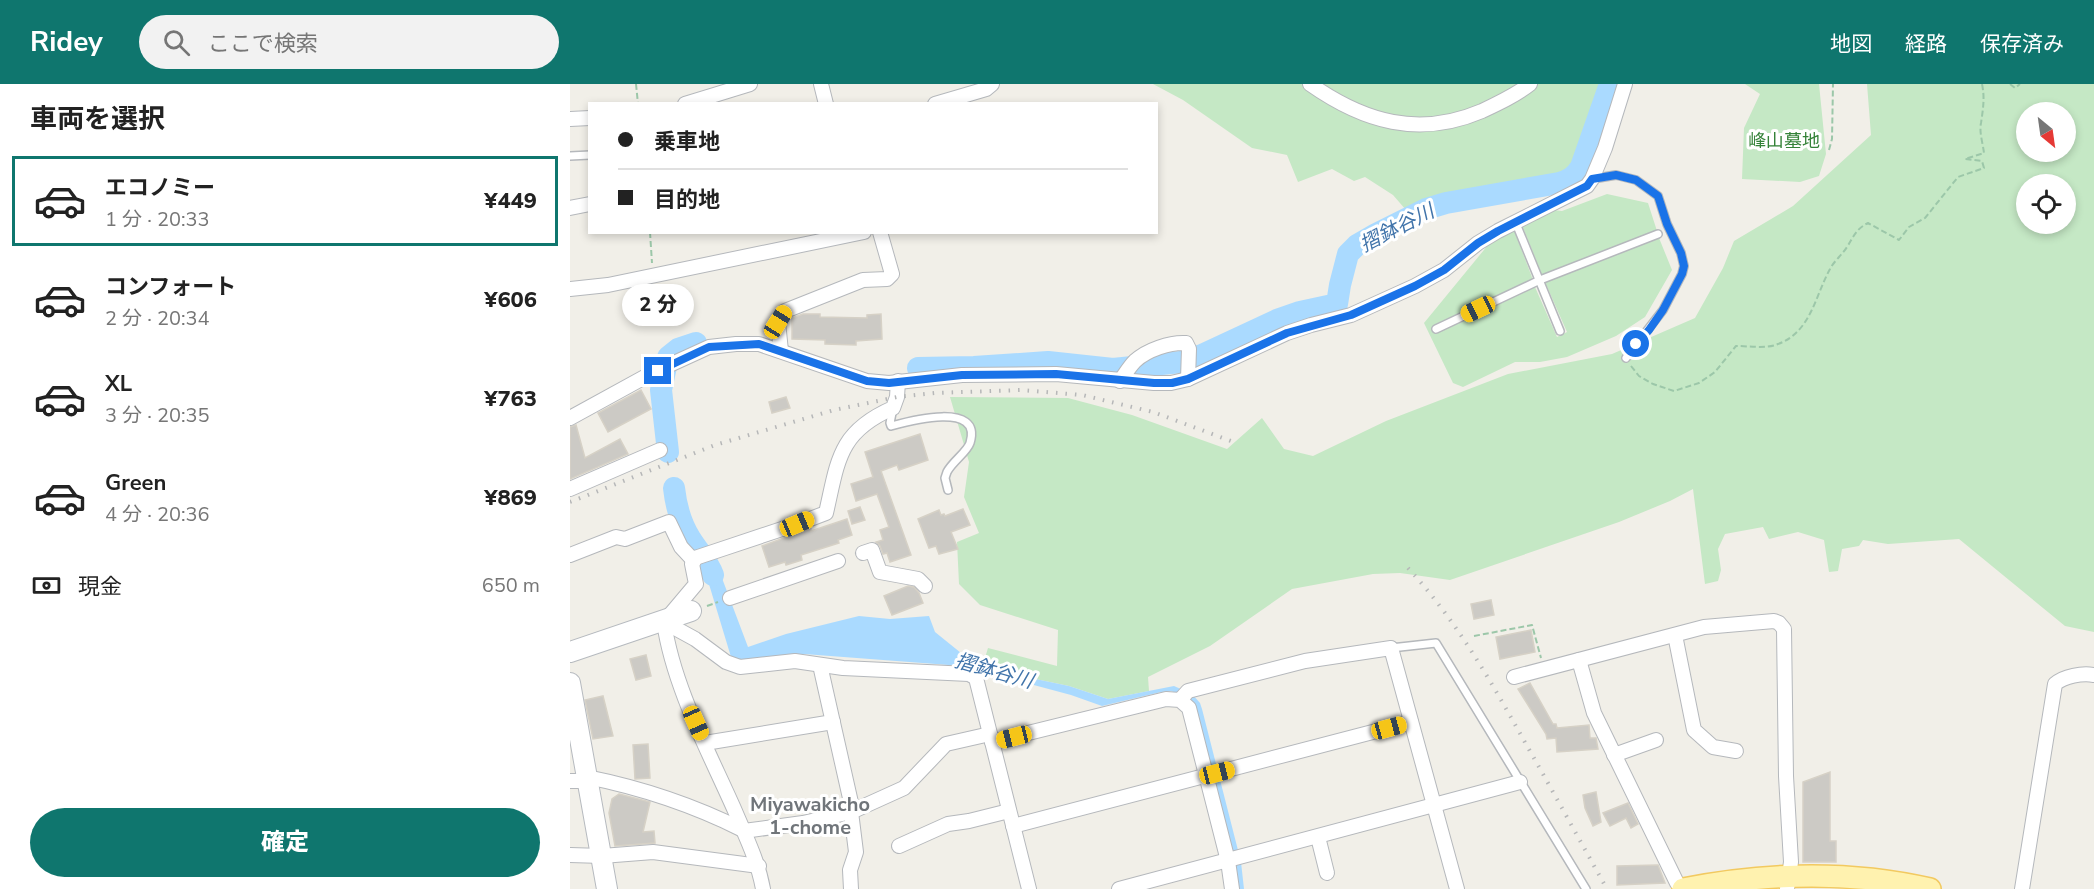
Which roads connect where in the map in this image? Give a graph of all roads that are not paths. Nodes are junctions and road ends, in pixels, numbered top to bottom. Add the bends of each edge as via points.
1 (750, 84) edge
2 (992, 84) edge
3 (1310, 84) edge
4 (1530, 84) edge
5 (1625, 84) edge
6 (692, 102) edge
7 (941, 102) edge
8 (588, 118) edge
9 (570, 119) edge
10 (588, 155) edge
11 (570, 156) edge
12 (1592, 179) junction
13 (588, 204) edge
14 (570, 208) edge
15 (1515, 221) junction
16 (854, 234) edge
17 (881, 234) edge
18 (1658, 234) dead end
19 (1539, 280) junction
20 (570, 289) edge
21 (1436, 328) dead end
22 (1560, 331) dead end
23 (781, 351) junction
24 (1626, 358) road end
25 (1188, 379) junction
26 (898, 381) junction
27 (1120, 381) junction
28 (893, 408) junction
29 (570, 418) edge
30 (660, 450) dead end
31 (570, 489) edge
32 (948, 490) dead end
33 (863, 553) dead end
34 (570, 555) edge
35 (698, 558) junction
36 (838, 561) dead end
37 (926, 586) dead end
38 (729, 597) dead end
39 (691, 611) dead end
40 (664, 622) junction
41 (1675, 635) junction
42 (1391, 648) junction
43 (570, 652) edge
44 (1580, 660) junction
45 (820, 665) junction
46 (2094, 675) edge
47 (1514, 677) dead end
48 (570, 682) edge
49 (1184, 696) junction
50 (833, 722) junction
51 (1411, 722) junction
52 (991, 738) junction
53 (1656, 740) dead end
54 (705, 743) junction
55 (1736, 751) dead end
56 (1614, 755) junction
57 (1212, 775) junction
58 (582, 780) edge
59 (1520, 782) junction
60 (732, 804) junction
61 (1434, 806) junction
62 (1009, 811) junction
63 (851, 812) junction
64 (719, 818) junction
65 (1013, 826) junction
66 (743, 830) junction
67 (1318, 837) junction
68 (898, 846) dead end
69 (570, 855) edge
70 (602, 856) junction
71 (1234, 859) junction
72 (759, 866) junction
73 (1327, 873) dead end
74 (1680, 886) edge
75 (1784, 886) edge
76 (607, 889) edge
77 (763, 889) edge
78 (851, 889) edge
79 (1029, 889) edge
80 (1119, 889) edge
81 (1232, 889) edge
82 (1457, 889) edge
83 (1586, 889) edge
84 (1832, 889) edge
85 (1930, 889) edge
86 (2022, 889) edge

1 - 6 street
2 - 7 street
3 - 4 street via 1351,109 1381,120 1428,125 1469,116
5 - 12 street
8 - 9 street
10 - 11 lane
12 - 15 street via 1587,186
12 - 24 lane via 1616,175 1636,180 1658,196 1684,266 1663,310
13 - 14 street
15 - 19 lane
15 - 25 street via 1415,286 1351,315 1287,333
16 - 20 street via 620,283
17 - 23 street via 892,274 887,279 863,280 785,311 778,322
18 - 19 lane
19 - 21 lane
19 - 22 lane
23 - 26 street via 867,381
23 - 29 street via 759,344 709,347
25 - 27 street via 1172,383
25 - 27 street via 1189,349 1186,343 1176,342 1143,355
26 - 27 street via 962,375 1056,374
26 - 28 street
28 - 32 lane via 891,426 926,417 950,417 968,424 970,443 947,472
28 - 35 street via 874,417 848,439 838,461 825,513
30 - 31 street
33 - 37 street via 872,550 880,572 918,579
34 - 35 street via 669,522 681,547
35 - 40 street via 692,564 696,584
36 - 38 street
39 - 40 street
40 - 43 street
40 - 45 street via 740,667 795,661
40 - 54 street via 683,689
41 - 44 street
41 - 55 street via 1694,730 1713,747
41 - 75 street via 1704,627 1774,621 1784,629 1791,862
42 - 49 street via 1305,661
42 - 51 street
42 - 59 lane via 1436,643
44 - 47 street
44 - 56 street via 1594,713
45 - 50 street
45 - 52 street via 969,674 976,678
46 - 86 street via 2060,679 2055,684
48 - 58 street
49 - 52 street
49 - 57 street
50 - 54 street
50 - 63 street
51 - 57 street
51 - 61 street
52 - 62 street
52 - 63 street via 946,744 904,788
53 - 56 street
54 - 60 street
56 - 74 street
57 - 65 street
57 - 71 street
58 - 64 street via 610,782 676,800
58 - 70 street
59 - 61 street
59 - 83 lane
60 - 64 street
60 - 66 street
61 - 67 street
61 - 82 street
62 - 65 street
62 - 68 street via 948,824
63 - 66 street
63 - 78 street via 856,852 850,870
64 - 66 street
65 - 79 street
66 - 72 street
67 - 71 street
67 - 73 street
69 - 70 street
70 - 72 street via 653,852
70 - 76 street
71 - 80 street
71 - 81 street
72 - 77 street
74 - 75 main road via 1718,882
75 - 84 main road
75 - 85 main road via 1860,877

